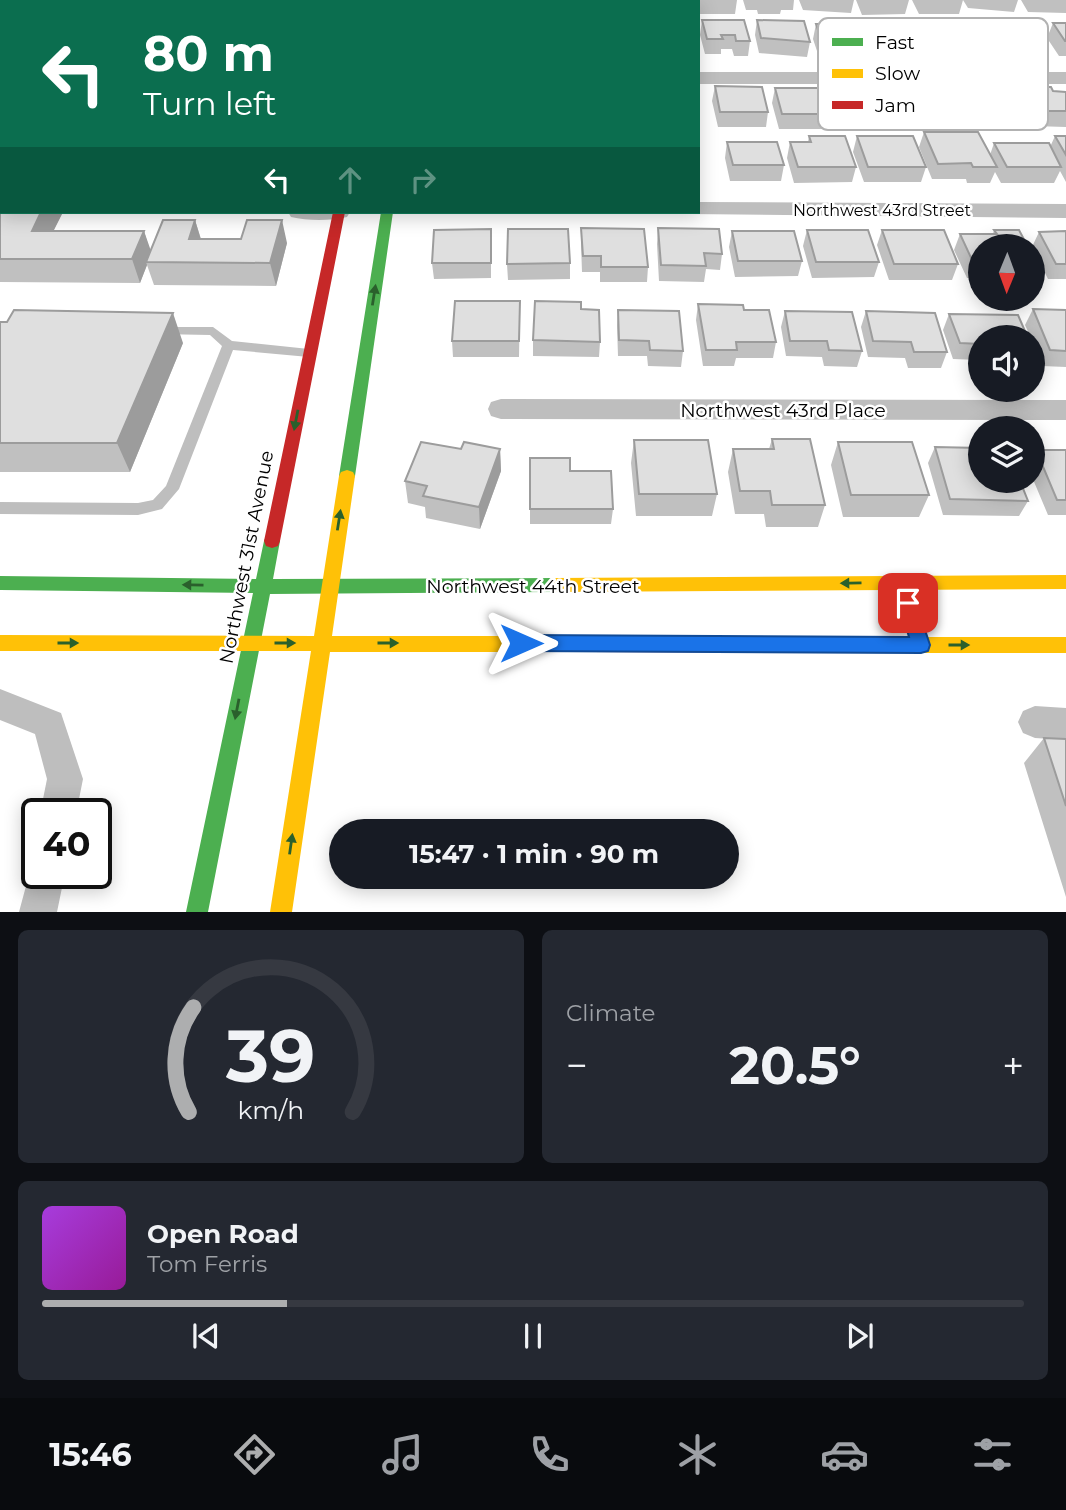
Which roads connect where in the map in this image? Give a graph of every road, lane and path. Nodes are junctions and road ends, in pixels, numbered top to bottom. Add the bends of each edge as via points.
1 (700, 78) edge
2 (818, 78) edge
3 (1048, 78) edge
4 (1066, 78) edge
5 (700, 209) edge
6 (1066, 211) edge
7 (339, 214) edge
8 (387, 214) edge
9 (144, 331) edge
10 (229, 345) junction
11 (309, 353) junction
12 (500, 409) dead end
13 (1066, 410) edge
14 (0, 508) edge
15 (1066, 582) edge
16 (0, 583) edge
17 (261, 586) junction
18 (329, 587) junction
19 (250, 642) junction
20 (0, 643) edge
21 (320, 643) junction
22 (1066, 645) edge
23 (0, 704) edge
24 (61, 798) edge
25 (43, 889) edge
26 (38, 912) edge
27 (197, 912) edge
28 (281, 912) edge

1 - 2 street
3 - 4 street
5 - 6 street, Northwest 43rd Street
7 - 11 street, Northwest 31st Avenue
18 -> 8 street
9 - 10 lane via 213,331
10 - 11 lane
10 - 14 lane via 172,489 157,505 138,509
11 -> 17 street, Northwest 31st Avenue
12 - 13 street, Northwest 43rd Place
15 -> 18 street, Northwest 44th Street via 903,588
17 -> 16 street, Northwest 44th Street
17 - 18 street, Northwest 44th Street
17 - 19 street, Northwest 31st Avenue
18 - 21 street
20 -> 19 street
19 -> 21 street
19 -> 27 street, Northwest 31st Avenue
21 -> 22 street via 919,639
28 -> 21 street
23 - 24 street via 50,724 65,779
25 - 26 street

